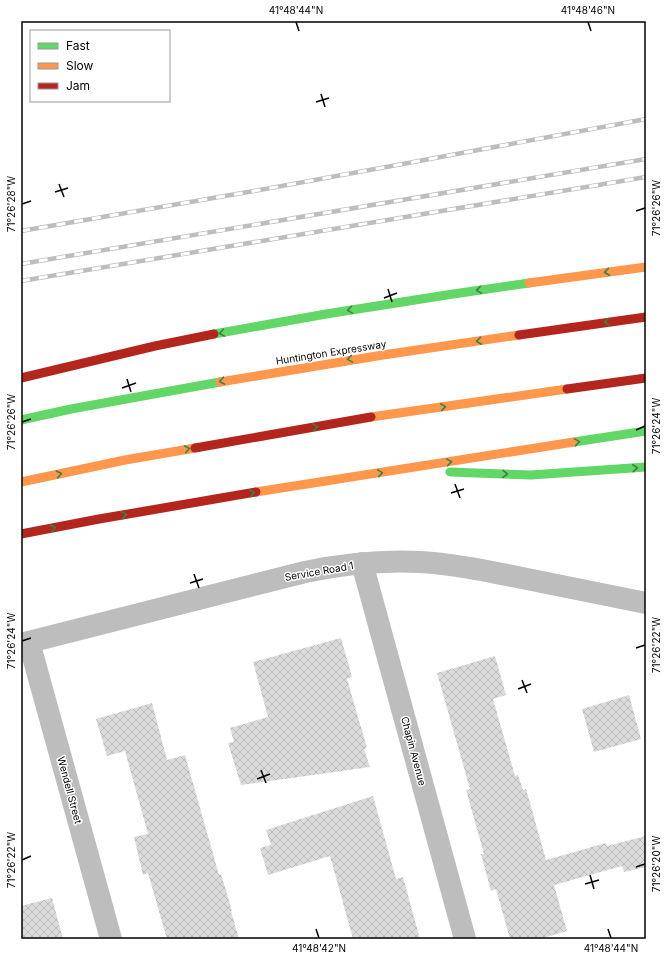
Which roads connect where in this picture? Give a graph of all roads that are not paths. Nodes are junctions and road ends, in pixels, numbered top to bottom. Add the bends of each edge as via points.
1 (646, 267) edge
2 (646, 317) edge
3 (21, 378) edge
4 (646, 378) edge
5 (21, 420) edge
6 (646, 432) edge
7 (646, 467) edge
8 (396, 470) junction
9 (21, 482) edge
10 (21, 534) edge
11 (362, 563) junction
12 (646, 603) edge
13 (25, 643) edge
14 (111, 939) edge
15 (465, 939) edge

1 -> 3 highway via 326,314 161,344
2 -> 5 highway, Huntington Expressway via 321,364
9 -> 4 highway via 125,460 333,424
8 -> 6 highway
8 -> 7 highway via 531,474
10 -> 8 highway
11 - 12 street, Service Road 1 via 419,562 456,566
11 - 13 street, Service Road 1 via 305,572
11 - 15 street, Chapin Avenue
13 - 14 street, Wendell Street

